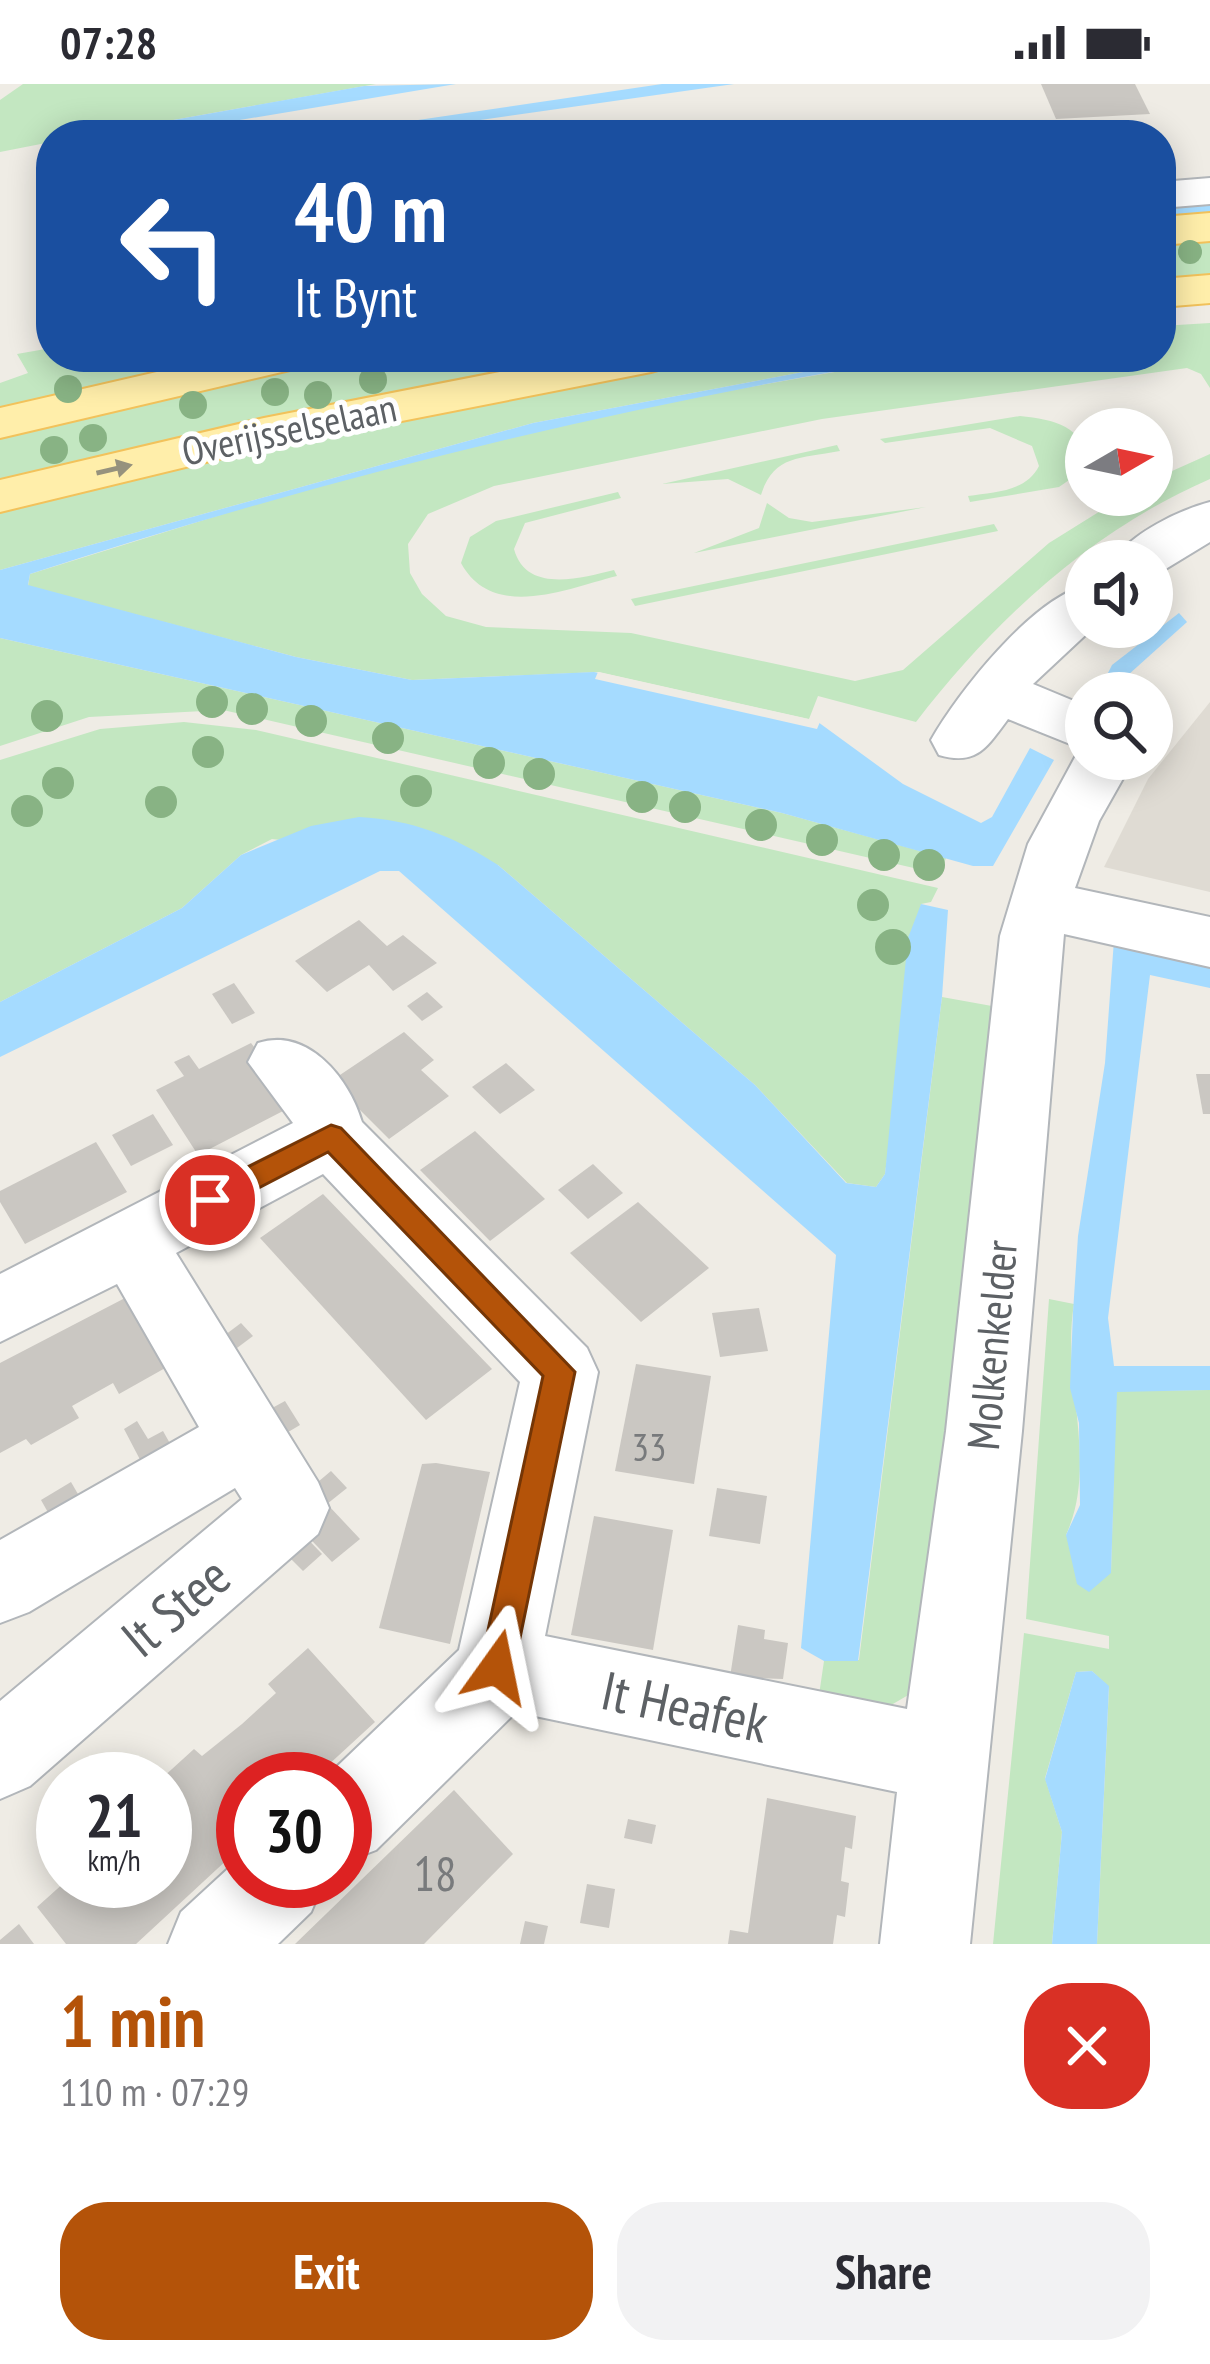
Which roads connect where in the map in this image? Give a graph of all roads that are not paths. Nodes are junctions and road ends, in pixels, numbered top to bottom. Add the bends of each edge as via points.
1 (1210, 191) edge
2 (1176, 194) edge
3 (1210, 227) edge
4 (1176, 230) edge
5 (1210, 289) edge
6 (1176, 292) edge
7 (221, 372) edge
8 (575, 372) edge
9 (0, 423) edge
10 (0, 496) edge
11 (1210, 519) edge
12 (1173, 541) edge
13 (1065, 623) edge
14 (996, 691) junction
15 (1065, 720) edge
16 (960, 740) dead end
17 (1092, 780) edge
18 (1067, 909) junction
19 (1210, 942) edge
20 (282, 1062) dead end
21 (331, 1136) junction
22 (130, 1242) junction
23 (0, 1310) edge
24 (249, 1439) junction
25 (0, 1584) edge
26 (497, 1667) junction
27 (0, 1756) edge
28 (943, 1759) junction
29 (372, 1793) edge
30 (251, 1908) edge
31 (213, 1944) edge
32 (926, 1944) edge

1 - 2 street
3 - 4 main road
5 - 6 main road
7 - 9 main road, Overijsselselaan
10 -> 8 main road, Overijsselselaan via 286,428
11 - 12 street
13 - 14 street
14 - 15 street
14 - 16 street
17 - 18 street, Molkenkelder via 1077,806
18 - 19 street
18 - 28 street, Molkenkelder via 1013,1095 984,1431
20 - 21 street via 325,1113
21 - 22 street
21 - 26 street via 560,1372
22 - 23 street
22 - 24 street, It Stee
24 - 25 street, It Stee
24 - 27 street, It Stee via 290,1508
26 - 28 street, It Heafek
26 - 29 street
28 - 32 street, Molkenkelder
30 - 31 street

